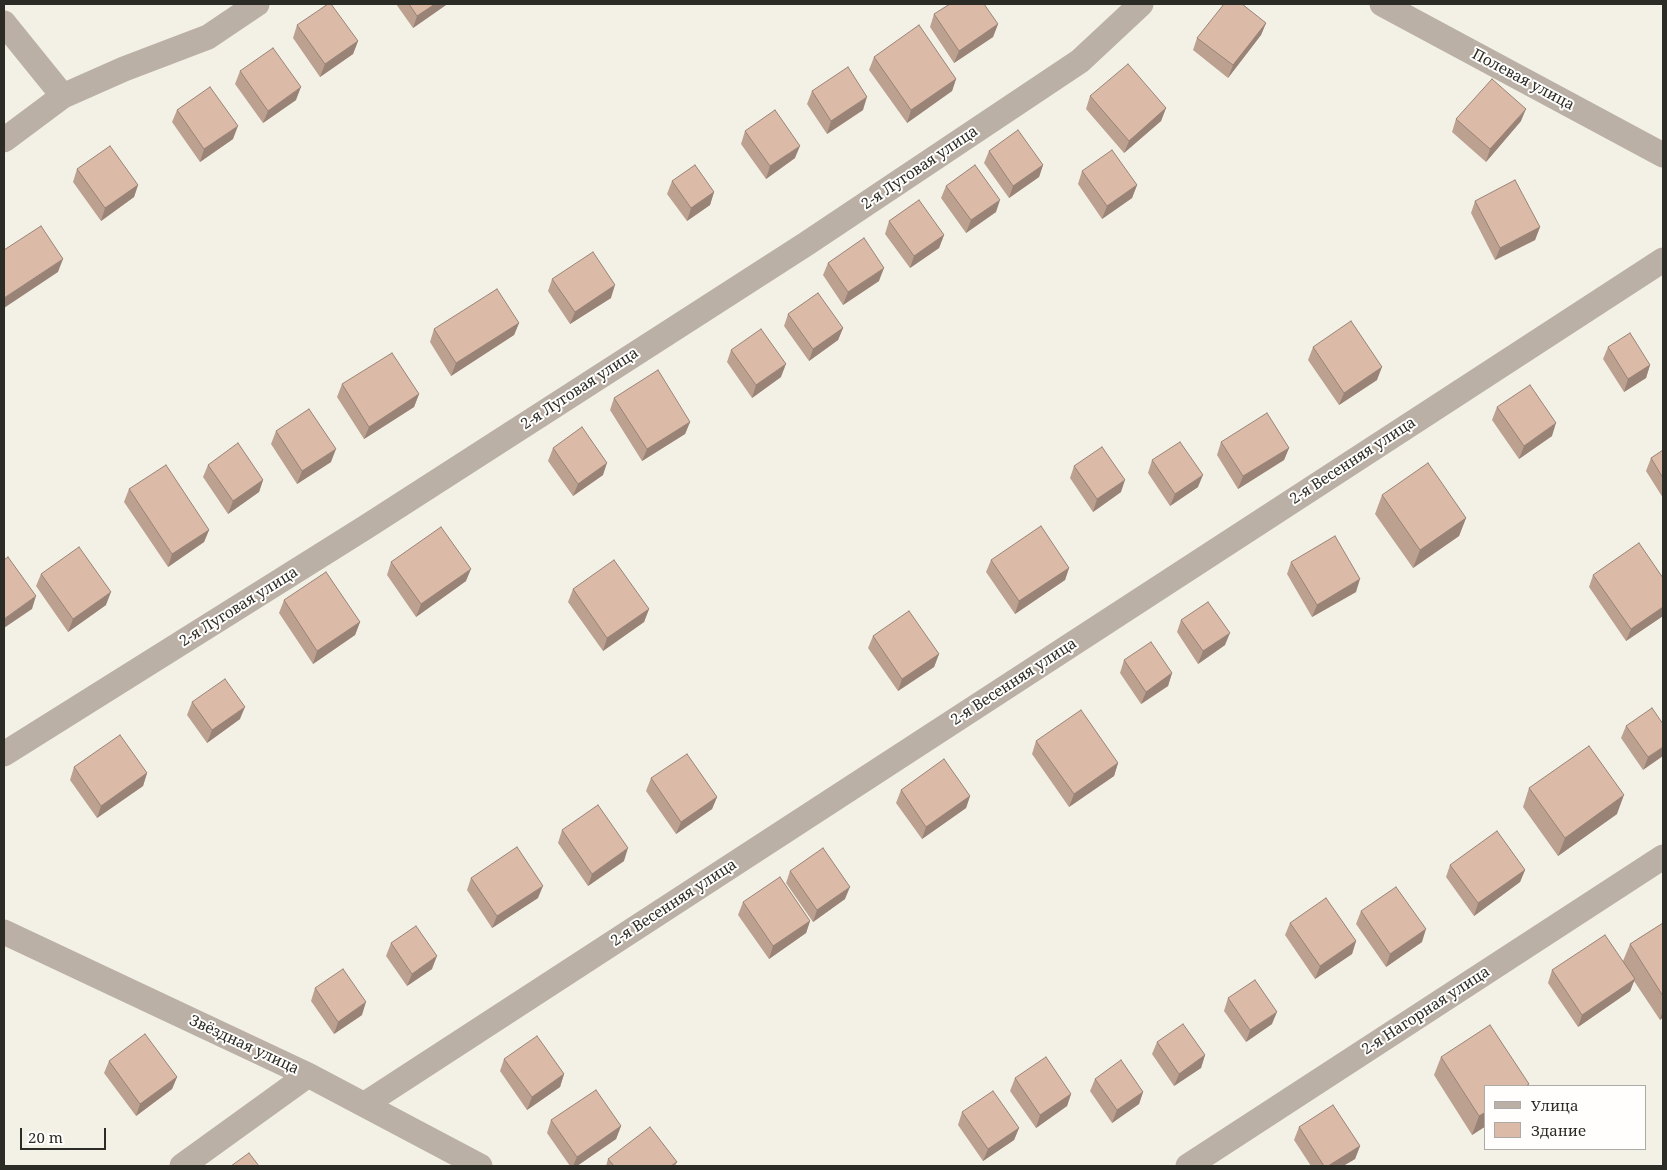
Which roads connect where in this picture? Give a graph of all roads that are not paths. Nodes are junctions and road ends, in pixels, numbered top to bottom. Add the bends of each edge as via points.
1 (257, 4) edge
2 (1141, 4) edge
3 (1382, 4) edge
4 (4, 23) edge
5 (63, 96) junction
6 (4, 140) edge
7 (1663, 155) edge
8 (1663, 260) edge
9 (4, 754) edge
10 (1663, 856) edge
11 (4, 932) edge
12 (308, 1075) junction
13 (364, 1104) junction
14 (182, 1166) edge
15 (480, 1166) edge
16 (1188, 1166) edge

1 - 5 street via 208,37
2 - 9 street, 2-я Луговая улица via 1080,61 806,244 366,528
3 - 7 street, Полевая улица
4 - 5 street
5 - 6 street
8 - 13 street, 2-я Весенняя улица
10 - 16 street, 2-я Нагорная улица
11 - 12 street, Звёздная улица
12 - 13 street, Звёздная улица
12 - 14 street
13 - 15 street, Звёздная улица

